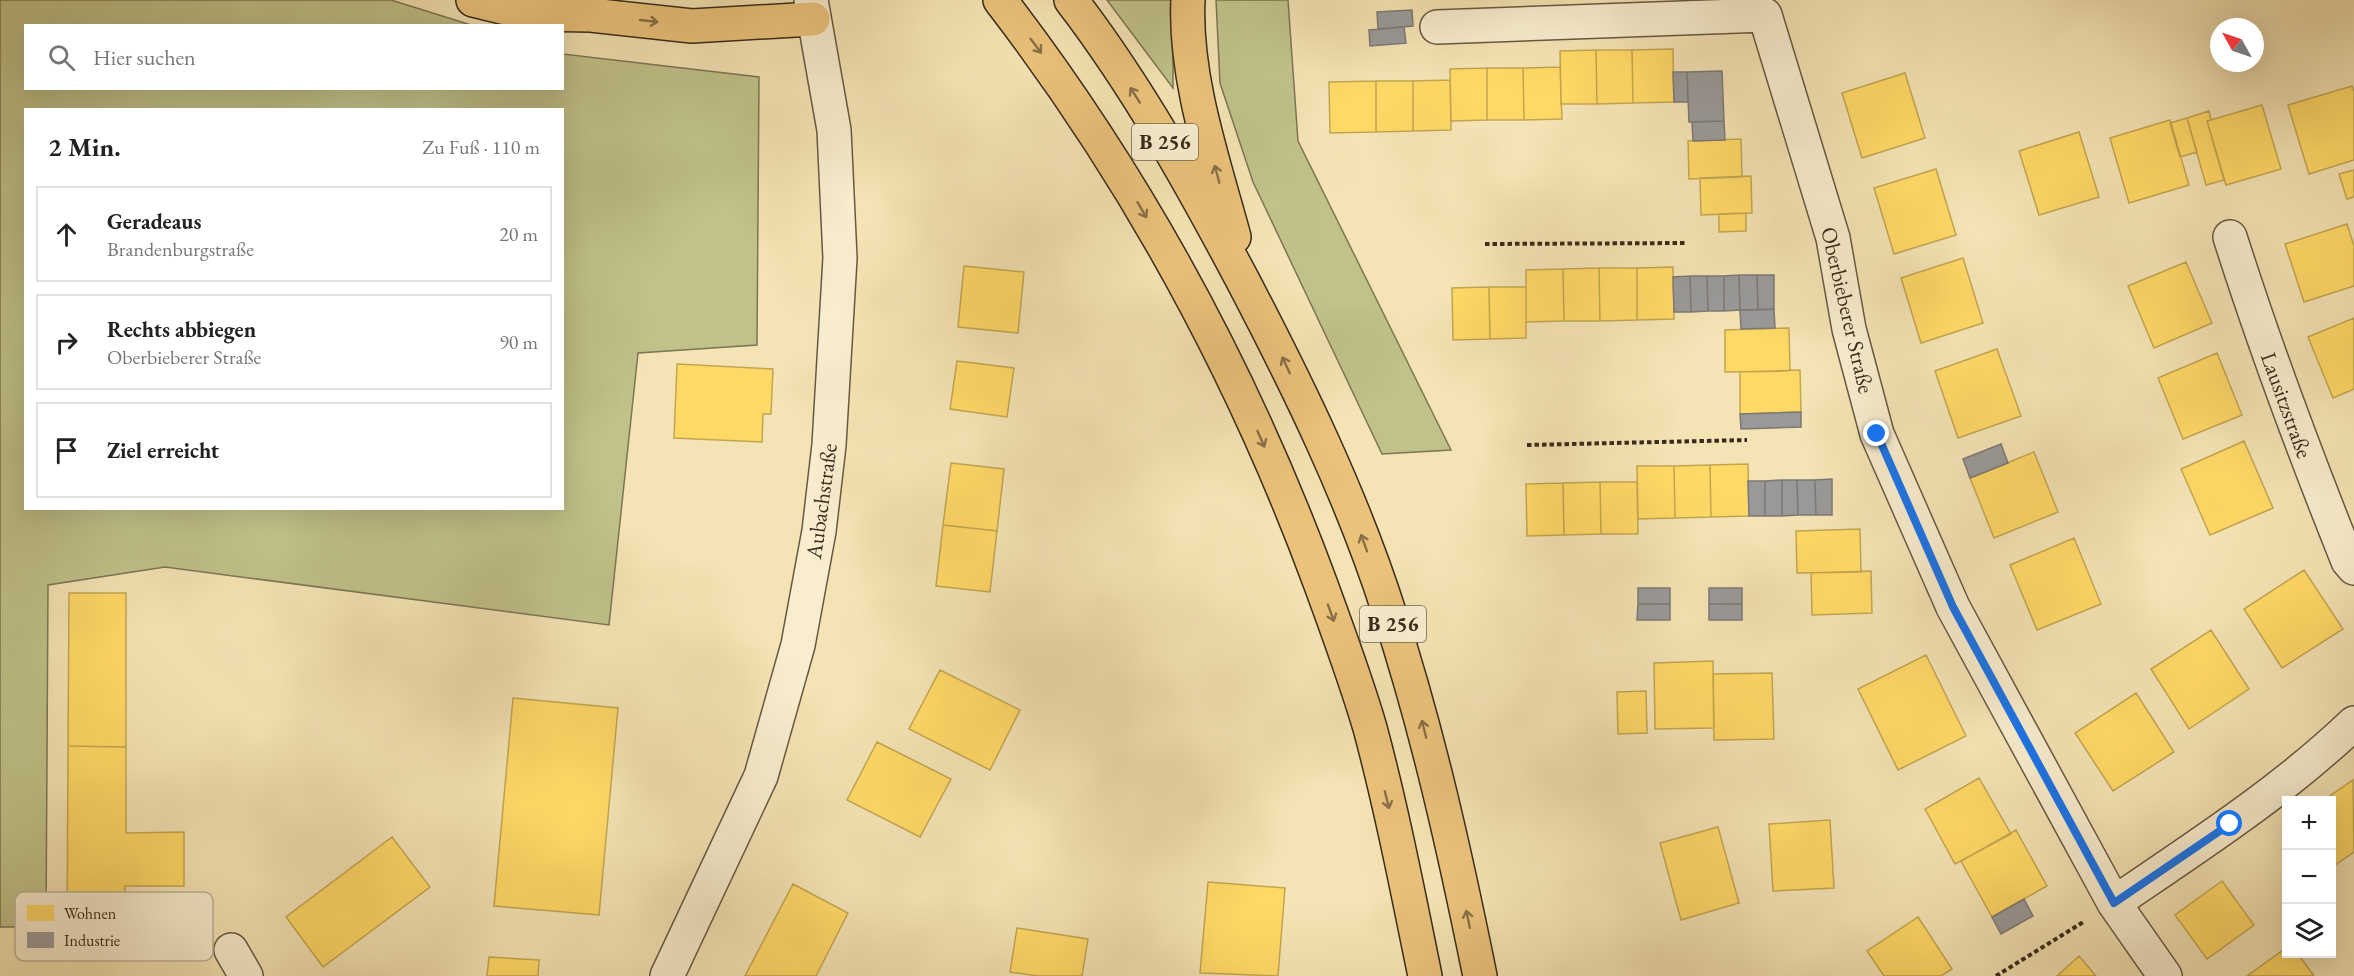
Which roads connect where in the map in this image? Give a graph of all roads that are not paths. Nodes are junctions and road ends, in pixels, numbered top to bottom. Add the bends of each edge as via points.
1 (473, 0) edge
2 (632, 0) edge
3 (1000, 0) edge
4 (1071, 0) edge
5 (1188, 0) edge
6 (805, 6) edge
7 (591, 15) junction
8 (1437, 27) dead end
9 (2230, 237) dead end
10 (1248, 291) junction
11 (2354, 568) edge
12 (2354, 723) edge
13 (2114, 903) junction
14 (667, 976) edge
15 (1425, 976) edge
16 (1480, 976) edge
17 (2165, 976) edge

1 - 7 highway via 531,14
2 - 7 highway
3 -> 15 highway, B 256 via 1039,51 1141,207 1231,373 1274,469 1320,582 1369,727
10 -> 4 highway, B 256 via 1157,127
10 -> 5 highway via 1199,108 1187,22
7 -> 6 highway via 692,26
6 - 14 street, Aubachstraße via 834,130 840,258 829,445 819,531 798,645 762,776
8 - 13 street, Oberbieberer Straße via 1766,15 1833,238 1849,329 1877,434 1953,607
9 - 11 street, Lausitzstraße via 2305,453
16 -> 10 highway, B 256 via 1447,820 1388,609 1325,448
12 - 13 street via 2230,824
13 - 17 street, Oberbieberer Straße

